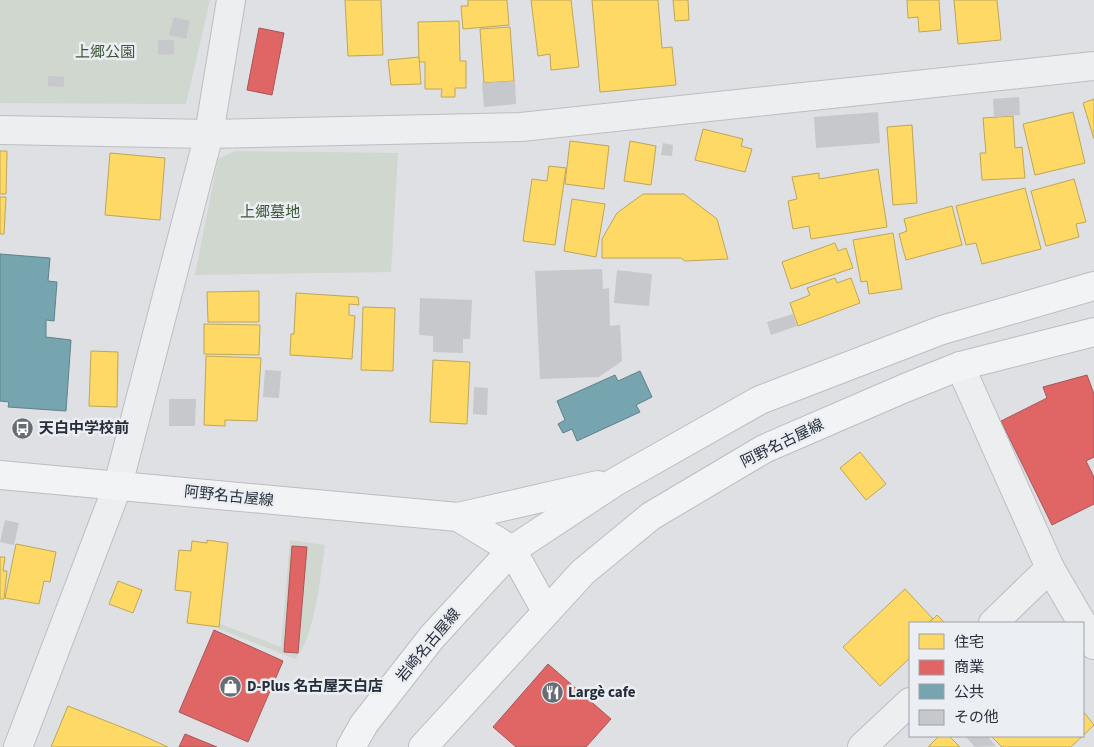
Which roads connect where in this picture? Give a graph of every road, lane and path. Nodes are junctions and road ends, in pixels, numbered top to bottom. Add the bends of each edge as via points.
1 (231, 0) edge
2 (1094, 66) edge
3 (0, 130) edge
4 (209, 134) junction
5 (1094, 286) edge
6 (1094, 332) edge
7 (960, 366) junction
8 (0, 475) edge
9 (614, 482) junction
10 (118, 485) junction
11 (458, 517) junction
12 (512, 550) junction
13 (1050, 568) junction
14 (546, 611) junction
15 (994, 622) edge
16 (1081, 622) edge
17 (1084, 628) edge
18 (1094, 645) edge
19 (909, 703) edge
20 (18, 747) edge
21 (351, 747) edge
22 (423, 747) edge
23 (862, 747) edge

1 - 4 street
2 - 4 street via 521,127
3 - 4 street
4 - 10 street
5 - 9 main road, 阿野名古屋線 via 942,330 760,400
6 - 7 main road, 阿野名古屋線
7 - 13 street
7 - 14 main road, 阿野名古屋線 via 764,449 651,516 583,572
8 - 10 main road, 阿野名古屋線
9 - 11 main road, 阿野名古屋線
9 - 12 main road, 阿野名古屋線
10 - 11 main road, 阿野名古屋線
10 - 20 street
11 - 12 main road, 阿野名古屋線
12 - 14 main road, 阿野名古屋線
12 - 21 main road, 岩崎名古屋線 via 432,637 364,724
13 - 15 street
13 - 16 street
14 - 22 main road
17 - 18 street
19 - 23 street

